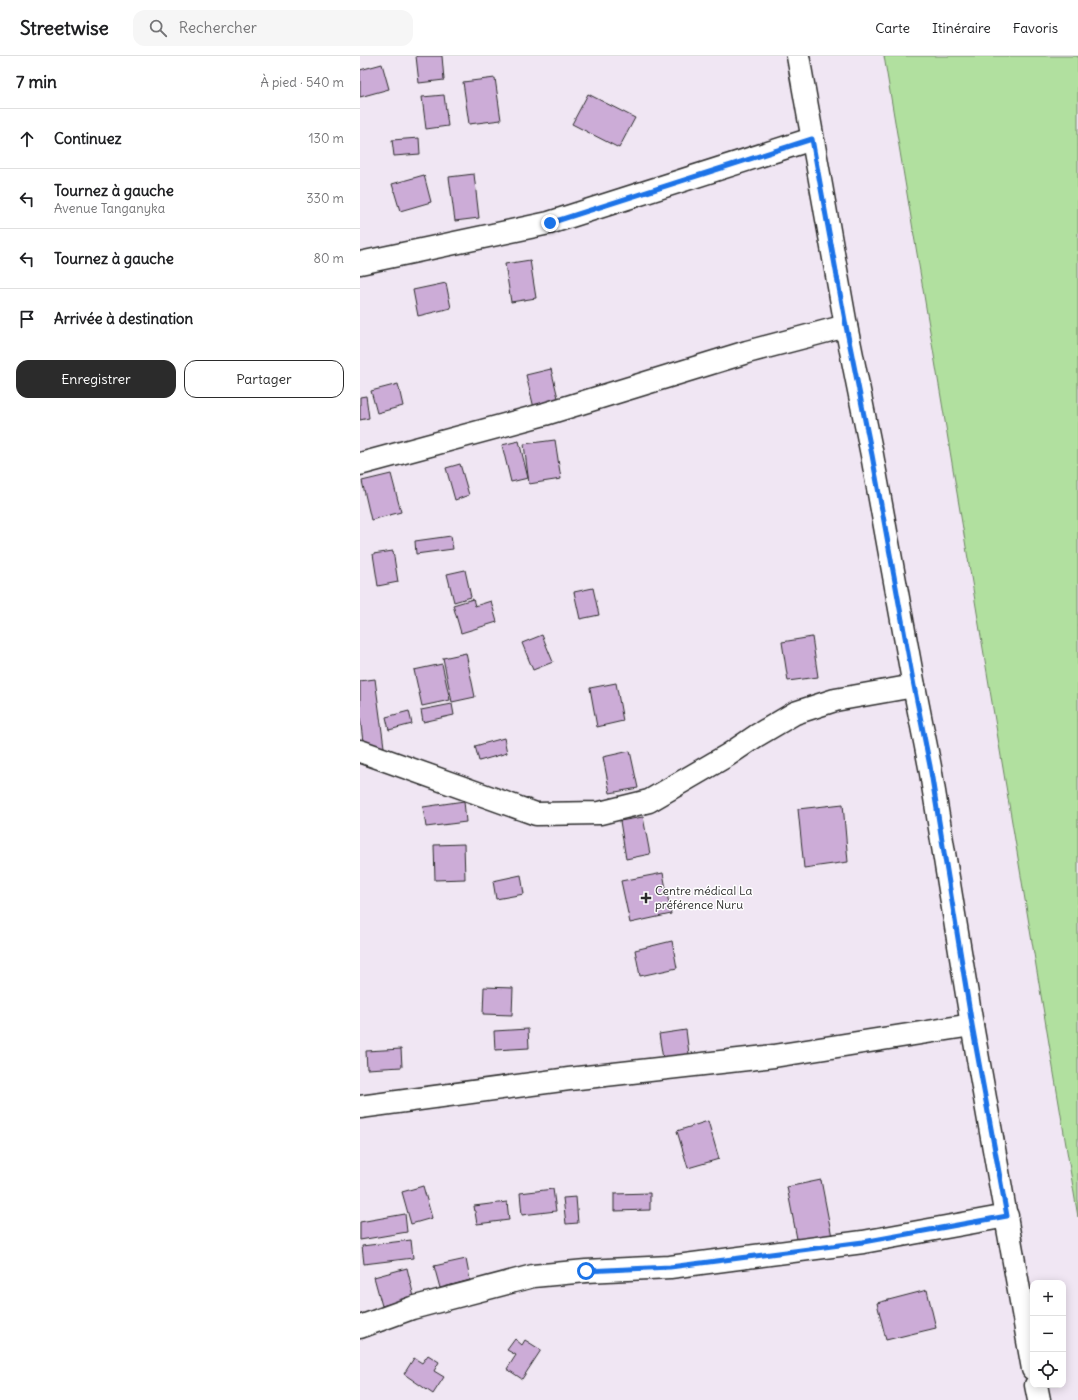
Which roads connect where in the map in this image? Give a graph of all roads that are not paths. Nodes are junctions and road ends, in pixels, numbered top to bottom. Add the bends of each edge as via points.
1 (798, 56) edge
2 (812, 139) junction
3 (360, 263) edge
4 (846, 326) junction
5 (360, 464) edge
6 (914, 686) junction
7 (360, 751) edge
8 (972, 1025) junction
9 (360, 1107) edge
10 (1007, 1216) junction
11 (360, 1327) edge
12 (1030, 1352) edge
13 (1037, 1388) edge
14 (1039, 1400) edge

1 - 2 street
2 - 3 street via 550,223
2 - 4 street
4 - 5 street via 747,352 545,414
4 - 6 street
6 - 7 street via 835,700 795,713 649,801 600,813 536,814
6 - 8 street via 930,766
8 - 9 street via 774,1056 569,1079
8 - 10 street
10 - 11 street via 863,1242 670,1267 533,1276 412,1308
10 - 12 street
13 - 14 street

